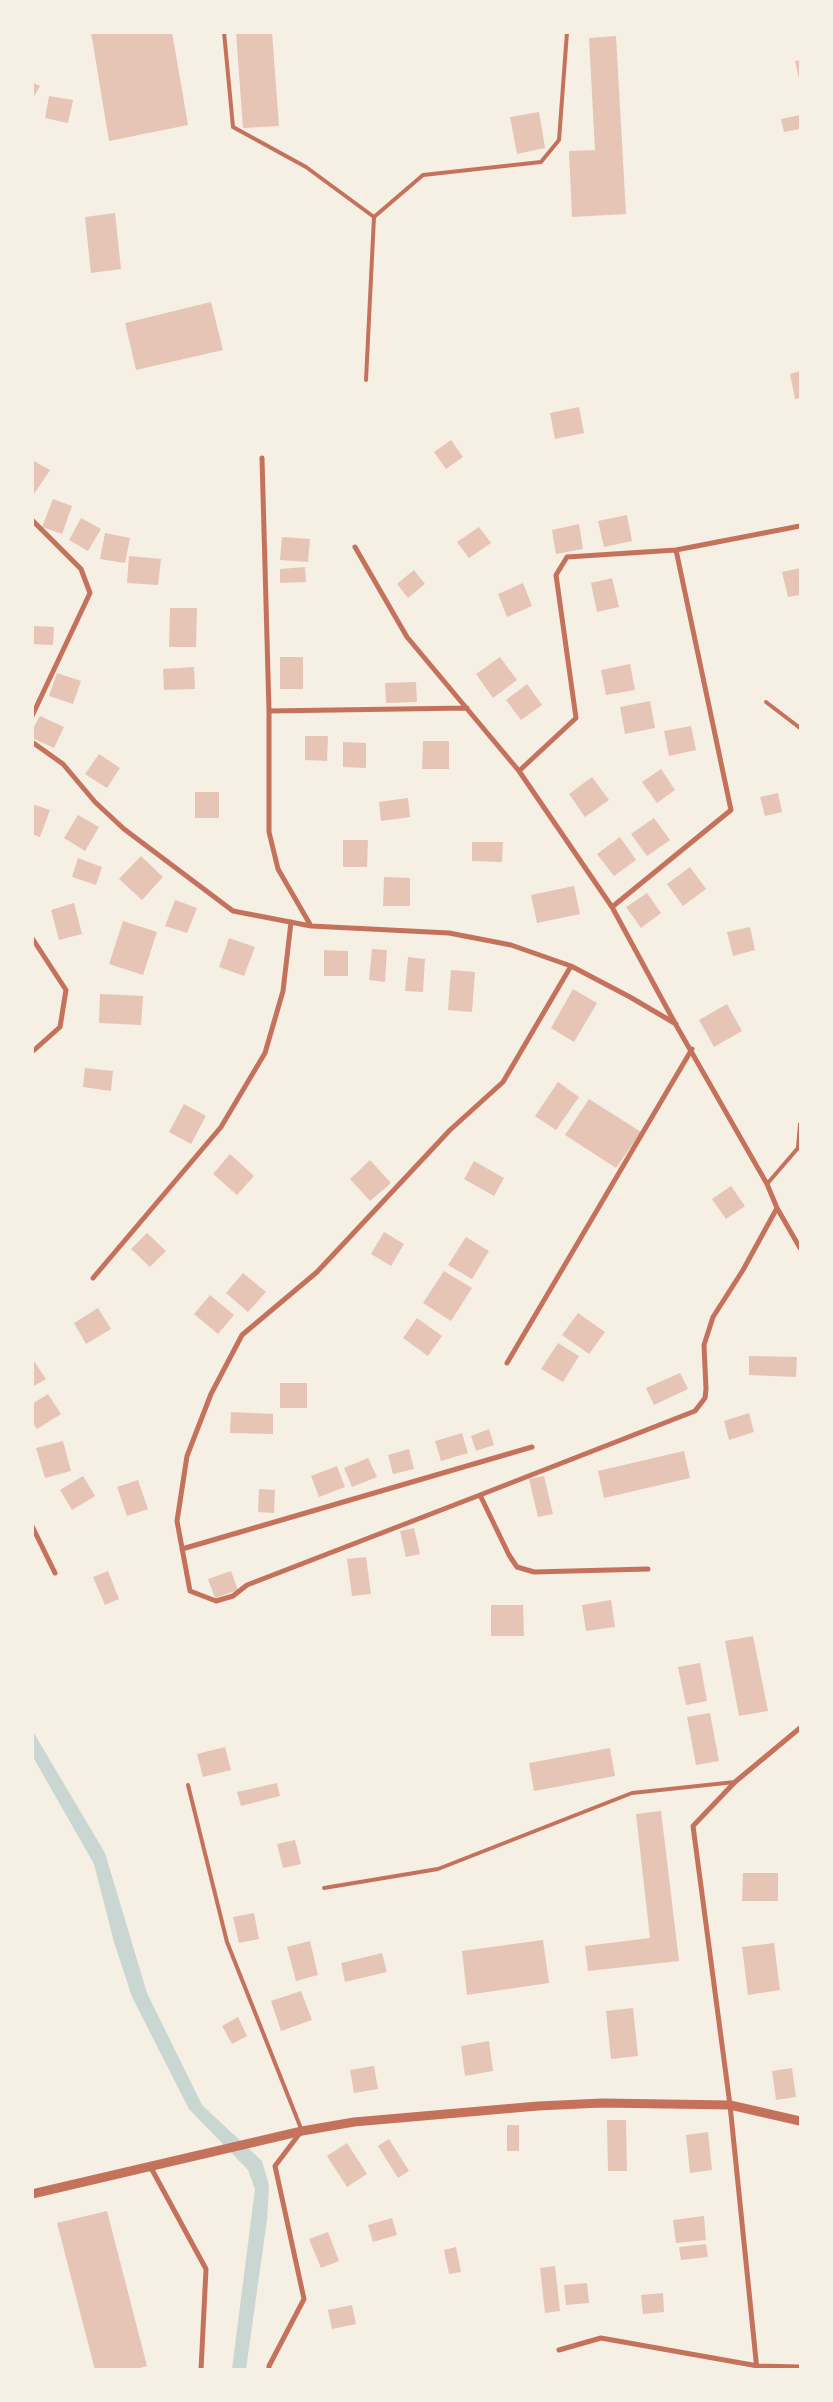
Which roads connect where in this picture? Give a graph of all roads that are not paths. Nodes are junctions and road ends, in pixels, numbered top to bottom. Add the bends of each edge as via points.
1 (224, 32) edge
2 (566, 32) edge
3 (374, 217) junction
4 (366, 380) dead end
5 (262, 458) dead end
6 (32, 520) edge
7 (800, 526) edge
8 (355, 547) dead end
9 (676, 550) junction
10 (766, 702) dead end
11 (467, 708) junction
12 (270, 711) junction
13 (32, 716) edge
14 (800, 728) edge
15 (32, 742) edge
16 (519, 771) junction
17 (612, 907) junction
18 (291, 922) junction
19 (311, 926) junction
20 (32, 938) edge
21 (571, 966) junction
22 (676, 1025) junction
23 (692, 1049) junction
24 (32, 1052) edge
25 (800, 1124) edge
26 (767, 1184) junction
27 (777, 1208) junction
28 (800, 1248) edge
29 (93, 1278) dead end
30 (506, 1363) dead end
31 (532, 1447) dead end
32 (480, 1495) junction
33 (32, 1526) edge
34 (182, 1549) junction
35 (648, 1569) dead end
36 (56, 1573) dead end
37 (800, 1728) edge
38 (735, 1782) junction
39 (188, 1785) dead end
40 (324, 1888) dead end
41 (730, 2105) junction
42 (800, 2121) edge
43 (302, 2131) junction
44 (150, 2166) junction
45 (32, 2194) edge
46 (559, 2350) dead end
47 (800, 2367) edge
48 (758, 2368) edge
49 (200, 2370) edge
50 (269, 2370) edge

1 - 3 lane via 233,127 306,167
2 - 3 lane via 559,140 541,162 422,175
3 - 4 lane
5 - 12 street
6 - 13 street via 81,569 90,593
7 - 9 street
8 - 11 street via 406,637
9 - 16 street via 567,557 556,575 576,718
9 - 17 street via 731,810
10 - 14 lane
11 - 12 street
11 - 16 street
12 - 19 street via 269,832 278,870
15 - 18 street via 63,764 95,802 124,829 233,911
16 - 17 street
17 - 22 street
18 - 19 street
18 - 29 street via 283,992 265,1053 221,1127
19 - 21 street via 449,933 510,945
20 - 24 street via 66,990 60,1027
21 - 22 street
21 - 34 street via 503,1082 450,1130 318,1272 242,1335 212,1394 187,1456 176,1521
22 - 23 street
23 - 26 street
23 - 30 street
25 - 26 lane via 798,1148
26 - 27 street
27 - 28 street
27 - 32 street via 713,1316 704,1345 706,1389 695,1411
31 - 34 street
32 - 34 street via 247,1585 233,1596 216,1601 190,1591
32 - 35 street via 518,1567 534,1572
33 - 36 street
37 - 38 street
38 - 40 lane via 632,1793 438,1869
38 - 41 street via 693,1826
39 - 43 lane via 227,1942
41 - 42 street
41 - 43 street via 602,2103 538,2106 354,2122
41 - 48 street
43 - 44 street
43 - 50 street via 275,2166 304,2299
44 - 45 street
44 - 49 street via 206,2269
46 - 48 street via 601,2338
47 - 48 street

